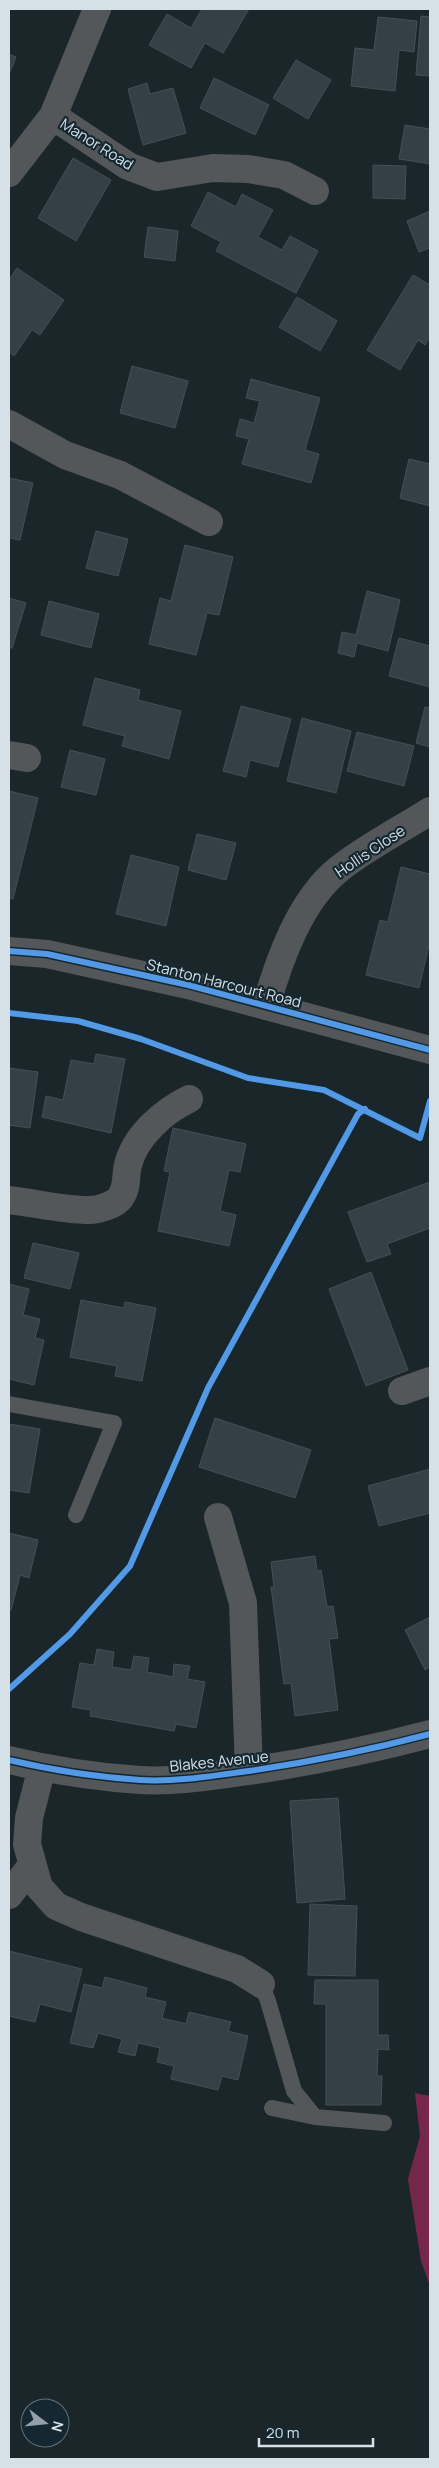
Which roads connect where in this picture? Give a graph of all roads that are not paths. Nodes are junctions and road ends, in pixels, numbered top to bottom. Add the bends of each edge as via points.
1 (98, 9) edge
2 (53, 116) junction
3 (9, 173) edge
4 (315, 191) dead end
5 (9, 424) edge
6 (209, 522) dead end
7 (430, 811) edge
8 (9, 951) edge
9 (266, 1006) junction
10 (430, 1050) edge
11 (189, 1099) dead end
12 (9, 1200) edge
13 (430, 1381) edge
14 (402, 1391) dead end
15 (9, 1404) edge
16 (76, 1515) dead end
17 (218, 1517) dead end
18 (430, 1734) edge
19 (9, 1760) edge
20 (42, 1768) junction
21 (249, 1771) junction
22 (32, 1865) junction
23 (9, 1895) edge
24 (261, 1984) joint
25 (272, 2108) dead end
26 (316, 2117) junction
27 (384, 2122) dead end

1 - 2 street, Manor Road
2 - 3 street, Manor Road
2 - 4 street, Manor Road via 128,166 157,177 213,168 248,169 284,175
5 - 6 street via 65,455 120,475
7 - 9 street, Hollis Close via 339,869 322,887 299,920 278,963
8 - 9 street, Stanton Harcourt Road via 71,959
9 - 10 street, Stanton Harcourt Road
11 - 12 street via 162,1116 136,1146 120,1199 90,1210
13 - 14 street
15 - 16 lane via 114,1423
17 - 21 street, Blakes Avenue via 243,1603
18 - 21 street, Blakes Avenue via 355,1753
19 - 20 street, Blakes Avenue
20 - 21 street, Blakes Avenue via 140,1780 187,1780
20 - 22 street via 29,1818 27,1844
22 - 23 street
22 - 24 street via 39,1887 56,1906 237,1969
24 - 26 lane via 294,2091
25 - 26 lane
26 - 27 lane

